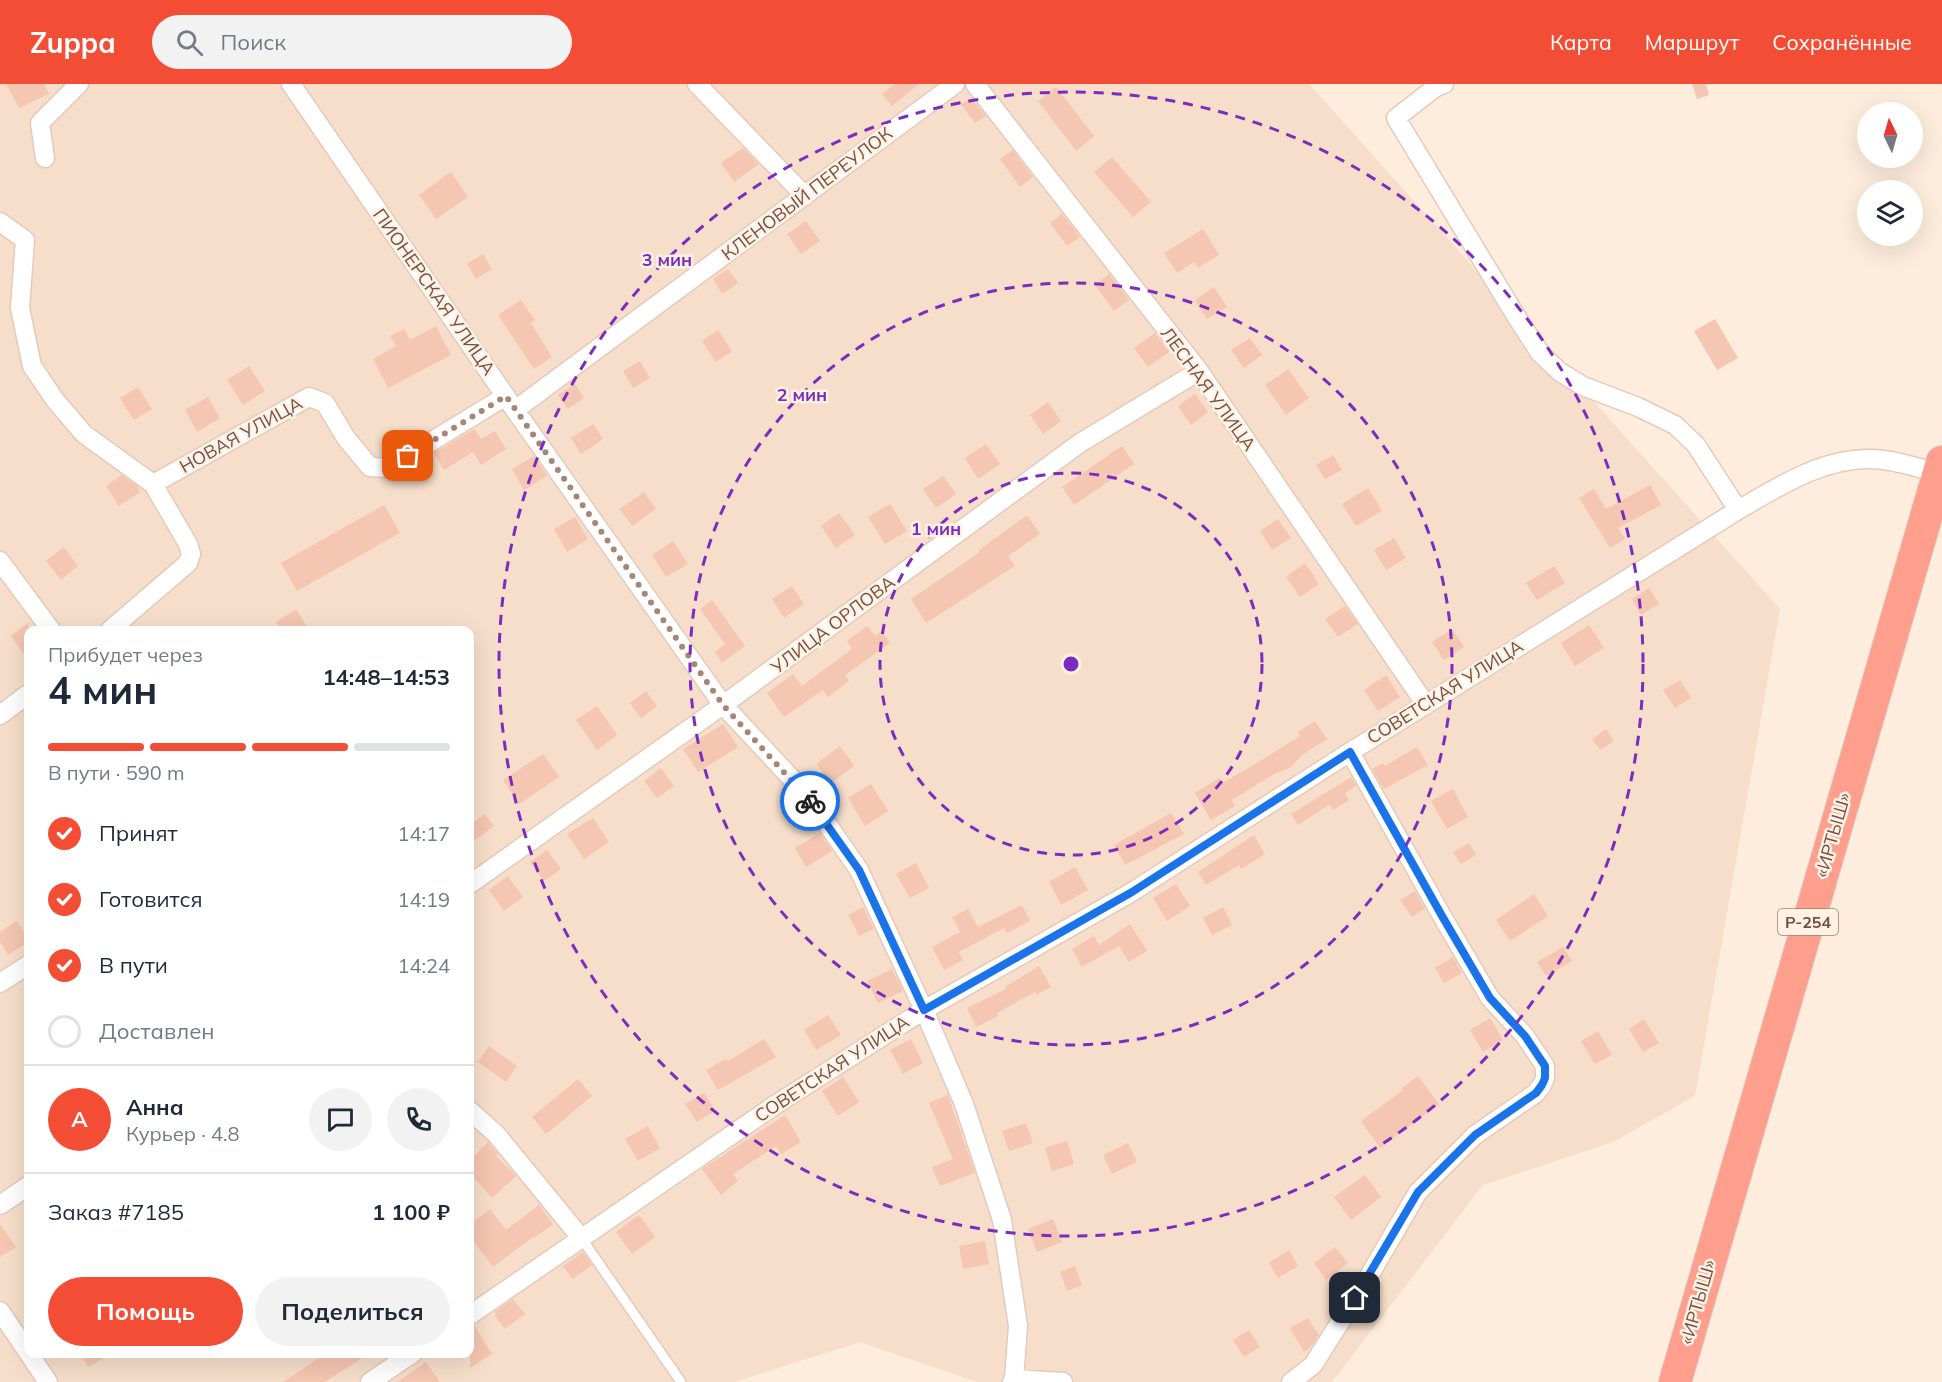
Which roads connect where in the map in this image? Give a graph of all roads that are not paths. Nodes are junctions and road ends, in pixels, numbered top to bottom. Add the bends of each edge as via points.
1 (79, 84) edge
2 (291, 84) edge
3 (697, 84) edge
4 (955, 84) edge
5 (975, 84) edge
6 (1444, 84) edge
7 (45, 158) dead end
8 (804, 196) junction
9 (0, 222) edge
10 (1199, 370) junction
11 (511, 403) junction
12 (1940, 467) edge
13 (153, 484) junction
14 (1738, 510) junction
15 (0, 561) edge
16 (48, 626) edge
17 (115, 626) edge
18 (24, 697) edge
19 (723, 705) junction
20 (1426, 705) junction
21 (0, 716) edge
22 (1350, 752) junction
23 (474, 881) edge
24 (24, 968) edge
25 (0, 983) edge
26 (924, 1010) junction
27 (474, 1115) edge
28 (24, 1189) edge
29 (0, 1205) edge
30 (582, 1239) junction
31 (0, 1311) edge
32 (474, 1311) edge
33 (24, 1346) edge
34 (32, 1358) edge
35 (406, 1358) edge
36 (1013, 1380) edge
37 (48, 1382) edge
38 (370, 1382) edge
39 (681, 1382) edge
40 (1063, 1382) edge
41 (1291, 1382) edge
42 (1675, 1382) edge

1 - 7 street via 40,123
2 - 11 street, ПИОНЕРСКАЯ УЛИЦА
3 - 8 street
4 - 8 street, КЛЕНОВЫЙ ПЕРЕУЛОК
5 - 10 street, ЛЕСНАЯ УЛИЦА
6 - 14 street via 1395,118 1540,353 1583,386 1675,425 1696,444
8 - 11 street, КЛЕНОВЫЙ ПЕРЕУЛОК
9 - 13 street via 25,240 20,308 32,366 84,434
10 - 19 street, УЛИЦА ОРЛОВА via 1080,443
10 - 20 street, ЛЕСНАЯ УЛИЦА
11 - 13 street, НОВАЯ УЛИЦА via 388,468 370,466 346,438 325,403 309,398
11 - 19 street, ПИОНЕРСКАЯ УЛИЦА
12 - 14 street, СОВЕТСКАЯ УЛИЦА via 1870,459 1846,461 1783,484
12 - 42 highway, «ИРТЫШ» / Р-254
13 - 17 street via 188,544 188,563
14 - 20 street, СОВЕТСКАЯ УЛИЦА
15 - 16 street
18 - 21 street
19 - 23 street, УЛИЦА ОРЛОВА
19 - 26 street, ПИОНЕРСКАЯ УЛИЦА via 807,795 859,870
20 - 22 street, СОВЕТСКАЯ УЛИЦА
22 - 26 street, СОВЕТСКАЯ УЛИЦА via 1132,892
22 - 41 street via 1490,998 1525,1036 1545,1066 1545,1078 1536,1093 1475,1135 1418,1192 1313,1365
24 - 25 street
26 - 30 street, СОВЕТСКАЯ УЛИЦА via 775,1105
26 - 36 street, ПИОНЕРСКАЯ УЛИЦА via 964,1104 1002,1220 1018,1326
27 - 30 street via 496,1134
28 - 29 street
30 - 32 street, СОВЕТСКАЯ УЛИЦА
30 - 39 lane
31 - 33 street
34 - 37 street
35 - 38 street
36 - 40 street

